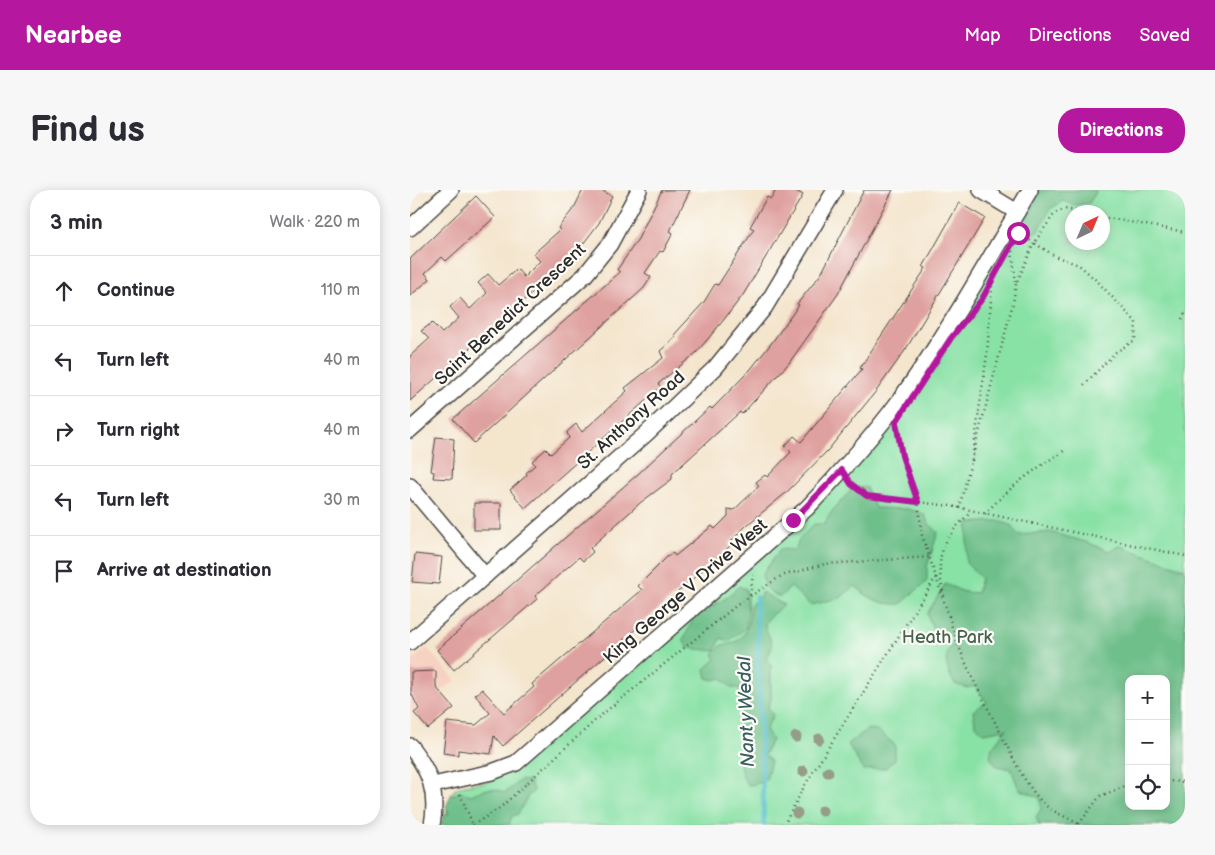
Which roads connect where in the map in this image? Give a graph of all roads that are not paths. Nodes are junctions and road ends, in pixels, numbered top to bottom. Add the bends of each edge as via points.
1 (452, 190) edge
2 (639, 190) edge
3 (835, 190) edge
4 (981, 190) edge
5 (1030, 190) edge
6 (1017, 212) junction
7 (410, 228) edge
8 (410, 430) edge
9 (410, 486) edge
10 (485, 576) junction
11 (410, 642) edge
12 (410, 746) edge
13 (433, 786) junction
14 (432, 825) edge

1 - 7 street
2 - 8 street, Saint Benedict Crescent via 610,244 585,275
3 - 10 street, St. Anthony Road via 765,307 732,350 699,384
4 - 6 street
5 - 6 street, King George V Drive West
6 - 13 street, King George V Drive West via 898,402 842,470 800,514 532,751 508,767
9 - 10 street
10 - 11 street, St. Anthony Road
12 - 13 street via 424,765
13 - 14 street

